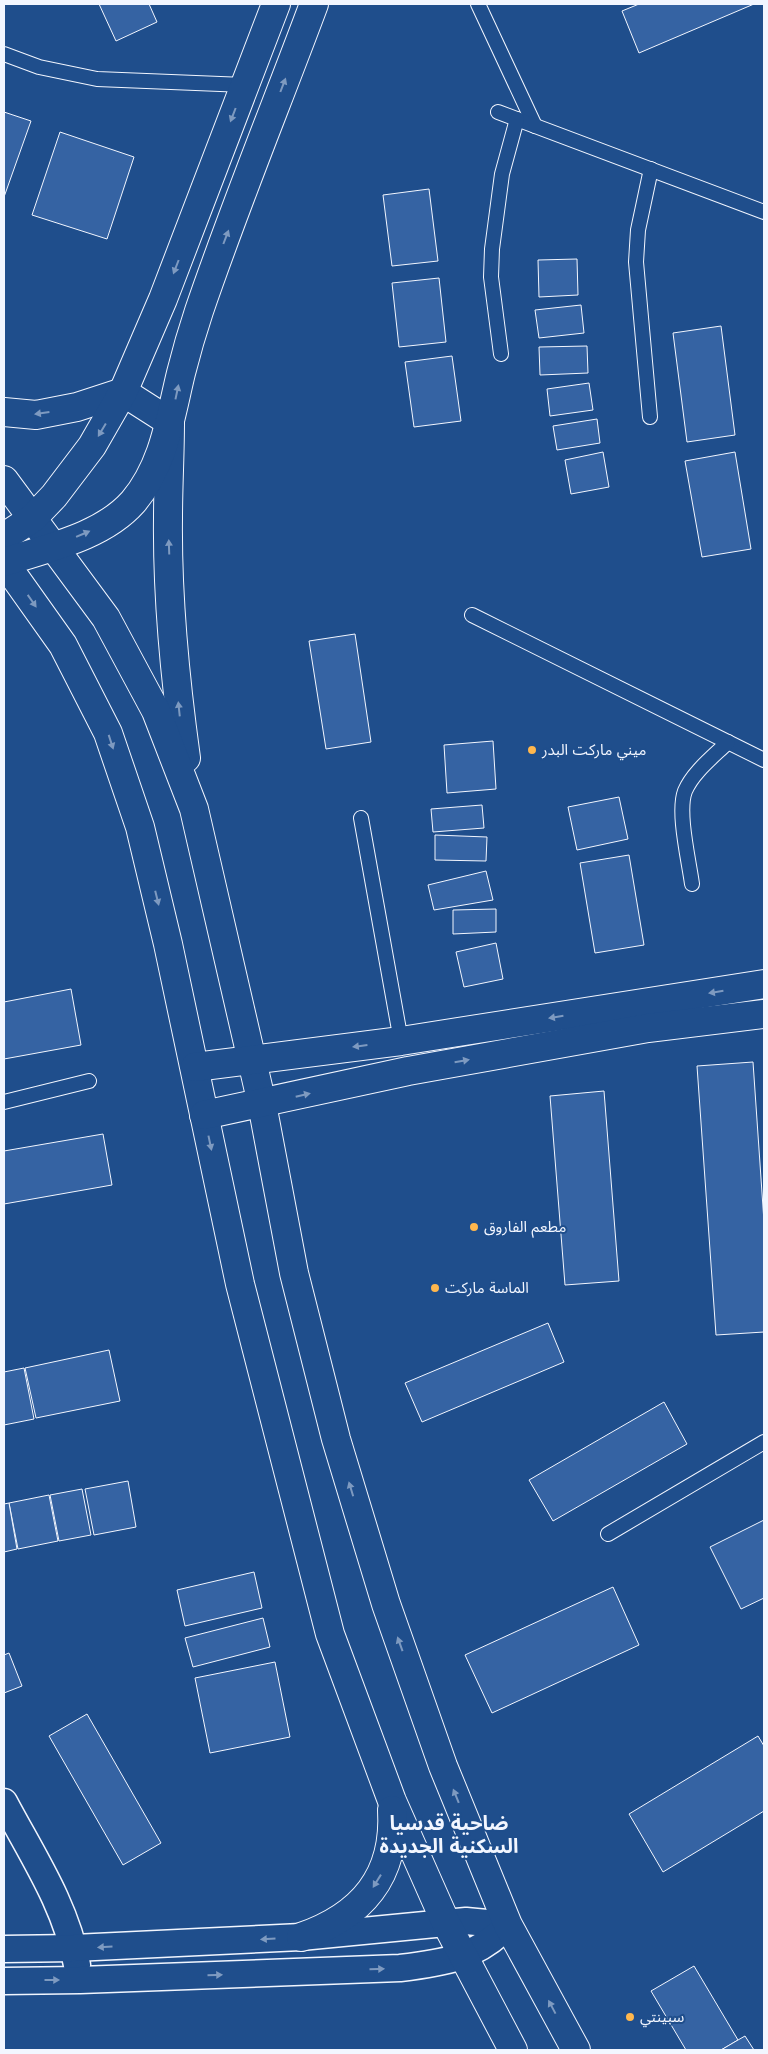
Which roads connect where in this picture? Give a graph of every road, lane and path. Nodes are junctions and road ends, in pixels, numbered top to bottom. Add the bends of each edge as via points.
1 (276, 4) edge
2 (314, 4) edge
3 (478, 4) edge
4 (4, 54) edge
5 (245, 85) junction
6 (498, 112) dead end
7 (517, 119) junction
8 (535, 126) junction
9 (651, 169) junction
10 (764, 212) edge
11 (501, 354) dead end
12 (123, 392) junction
13 (4, 412) edge
14 (650, 417) dead end
15 (170, 422) junction
16 (4, 480) edge
17 (33, 518) junction
18 (4, 537) edge
19 (52, 546) junction
20 (4, 562) edge
21 (472, 615) dead end
22 (728, 742) junction
23 (764, 760) edge
24 (194, 809) junction
25 (361, 818) dead end
26 (692, 884) dead end
27 (764, 984) edge
28 (764, 1014) edge
29 (646, 1016) junction
30 (401, 1041) junction
31 (252, 1060) junction
32 (195, 1067) junction
33 (408, 1071) junction
34 (89, 1081) dead end
35 (4, 1102) edge
36 (262, 1104) junction
37 (204, 1115) junction
38 (764, 1442) edge
39 (608, 1534) dead end
40 (392, 1801) junction
41 (4, 1802) edge
42 (446, 1923) junction
43 (508, 1925) junction
44 (301, 1937) junction
45 (74, 1948) junction
46 (4, 1949) edge
47 (464, 1957) junction
48 (80, 1980) junction
49 (4, 1981) edge
50 (513, 2050) edge
51 (576, 2050) edge

1 - 5 main road
15 -> 2 main road via 198,313
3 - 8 lane
4 - 5 lane via 39,67 97,79
5 -> 12 main road via 163,299
6 - 7 lane
7 - 8 lane
7 - 11 lane via 502,174 492,249
8 - 9 lane
9 - 10 lane
9 - 14 lane via 643,199 636,262
12 -> 13 main road via 77,407 36,415
12 - 15 main road
12 -> 17 main road via 74,472
19 -> 15 main road via 109,523 132,503 151,479
24 -> 15 main road via 180,713 171,616
16 - 17 main road
17 - 18 main road
17 - 19 main road
19 - 20 main road
19 - 24 main road via 106,618 129,660 156,711
20 -> 32 main road via 63,645 108,733 140,827
21 - 22 lane
22 - 23 lane
22 - 26 lane via 692,780 685,792 683,818
24 - 31 main road
25 - 30 lane
27 -> 29 main road
28 - 29 main road
29 -> 30 main road
33 -> 29 main road
30 -> 31 main road
30 - 33 main road
31 - 32 main road
31 - 36 main road
32 - 37 main road
36 -> 33 main road
34 - 35 lane
36 - 37 main road
43 -> 36 main road via 444,1766 392,1622 336,1439 294,1273
37 -> 40 main road via 240,1284 330,1634
38 - 39 lane
40 - 42 main road
40 -> 44 main road via 390,1852 366,1898 348,1915 325,1929
41 - 45 street via 55,1896
42 - 43 street
42 - 44 street
42 - 47 main road
43 - 47 street via 496,1938
51 -> 43 main road
44 -> 45 street
45 - 46 street
45 - 48 street
48 -> 47 street via 400,1968
47 - 50 main road
49 -> 48 street

